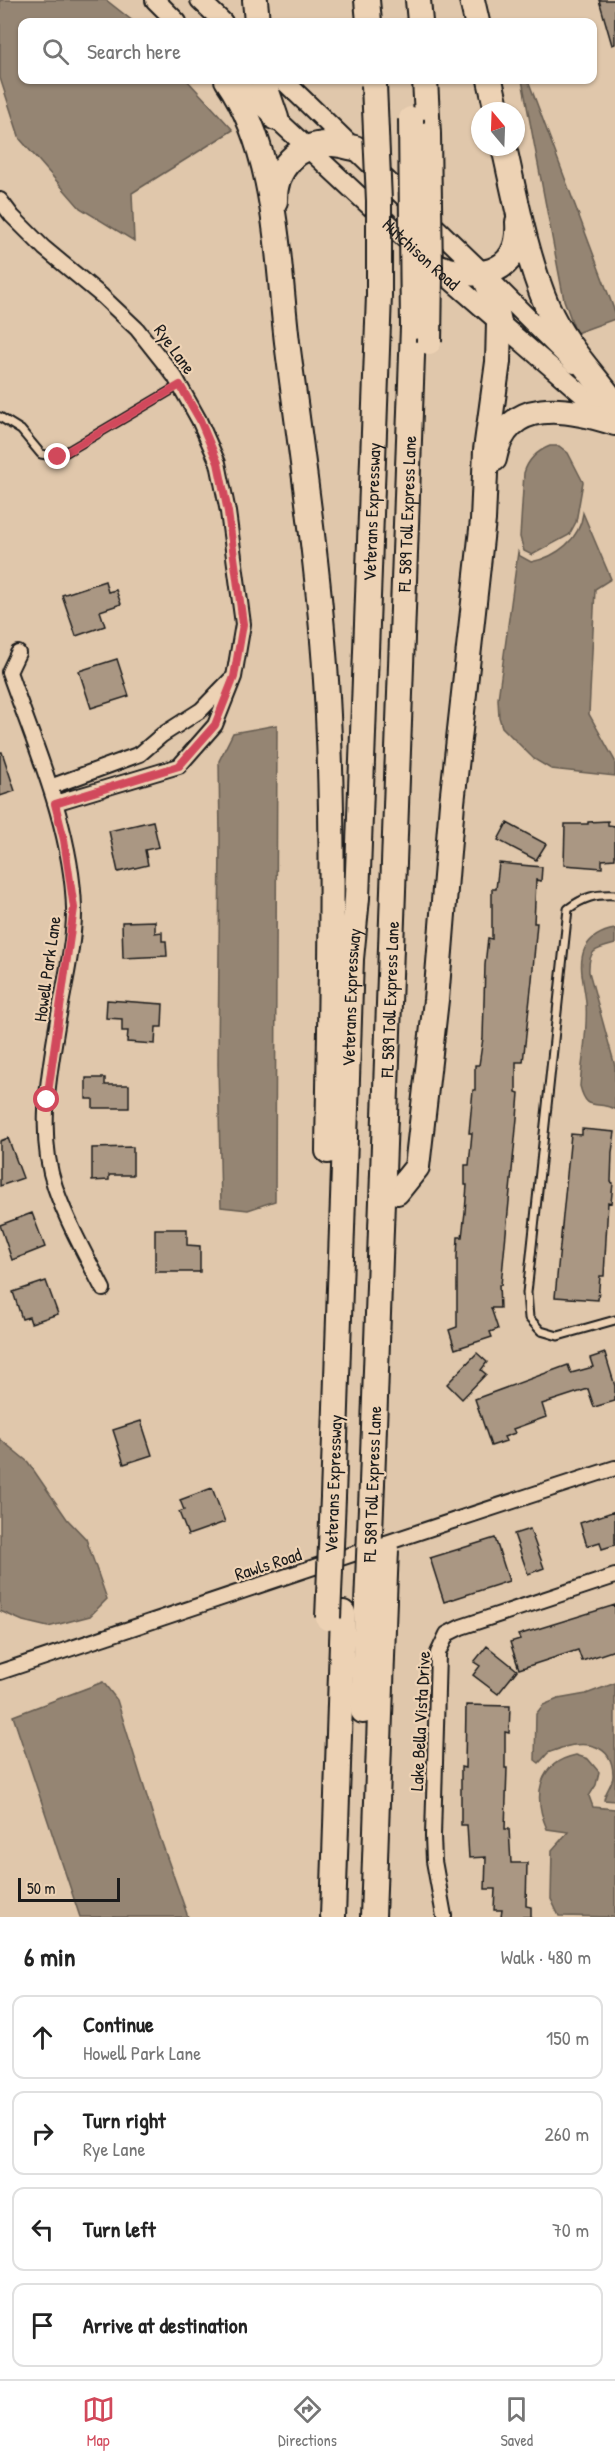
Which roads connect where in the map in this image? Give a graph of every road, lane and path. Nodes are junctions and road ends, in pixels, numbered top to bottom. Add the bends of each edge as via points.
1 (155, 0) edge
2 (200, 0) edge
3 (255, 0) edge
4 (367, 0) edge
5 (402, 0) edge
6 (418, 0) edge
7 (472, 0) edge
8 (173, 18) edge
9 (219, 18) edge
10 (257, 18) edge
11 (369, 18) edge
12 (404, 18) edge
13 (420, 18) edge
14 (476, 18) edge
15 (230, 84) edge
16 (239, 84) edge
17 (264, 84) edge
18 (287, 84) edge
19 (374, 84) edge
20 (410, 84) edge
21 (425, 84) edge
22 (491, 84) edge
23 (494, 102) edge
24 (276, 118) junction
25 (420, 126) junction
26 (308, 147) junction
27 (355, 148) junction
28 (506, 156) edge
29 (0, 201) edge
30 (517, 207) junction
31 (276, 236) junction
32 (432, 264) junction
33 (483, 273) junction
34 (499, 322) junction
35 (421, 335) junction
36 (180, 385) junction
37 (615, 405) edge
38 (0, 417) edge
39 (615, 422) edge
40 (483, 520) junction
41 (18, 653) dead end
42 (234, 677) junction
43 (183, 722) junction
44 (201, 740) junction
45 (140, 754) junction
46 (149, 774) junction
47 (50, 787) junction
48 (55, 804) junction
49 (615, 895) edge
50 (357, 898) junction
51 (397, 1192) junction
52 (342, 1250) junction
53 (103, 1289) dead end
54 (615, 1320) edge
55 (615, 1468) edge
56 (380, 1481) junction
57 (340, 1494) junction
58 (615, 1576) edge
59 (375, 1602) junction
60 (336, 1616) junction
61 (0, 1672) edge
62 (444, 1916) edge
63 (318, 1917) edge
64 (333, 1917) edge
65 (357, 1917) edge
66 (373, 1917) edge

1 - 8 street
2 - 9 street
3 - 10 highway
4 - 11 highway
5 - 12 highway
6 - 13 highway
7 - 14 highway
15 - 31 highway via 256,136
16 - 24 street, Hutchison Road
17 - 24 highway
18 - 27 street, Hutchison Road
19 - 50 highway, Veterans Expressway, bridge via 379,295
20 - 25 highway
21 - 25 highway
22 - 23 highway
24 - 26 street, Hutchison Road
25 - 35 highway, bridge via 430,272
26 - 27 highway via 330,144
26 - 31 highway via 291,157 279,174 274,194
26 - 32 street, Hutchison Road
27 - 33 street, Hutchison Road
28 - 30 highway
29 - 36 street, Rye Lane via 44,248 137,329
30 - 33 highway via 515,250 499,268
30 - 37 highway via 548,307
31 - 52 highway via 328,713 332,920 328,1211
32 - 33 highway via 466,275
32 - 34 street, Hutchison Road
33 - 34 highway
33 - 37 street, Hutchison Road
34 - 39 street, Hutchison Road
34 - 40 highway
35 - 51 highway
35 - 56 highway, FL 589 Toll Express Lane
36 - 38 lane via 58,457 41,454 21,430
36 - 42 street, Rye Lane via 218,463 228,512 243,624
39 - 40 highway via 562,411 522,416 500,438
40 - 51 highway via 417,1167
41 - 47 street, Howell Park Lane via 9,672
42 - 43 street
42 - 44 street, Rye Lane via 215,725
43 - 44 street
43 - 45 street
44 - 46 street, Rye Lane via 179,766
45 - 46 street
45 - 47 street
46 - 48 street, Rye Lane
47 - 48 street, Howell Park Lane
48 - 53 street, Howell Park Lane via 74,908 46,1104 47,1150 54,1185 67,1218
49 - 54 lane via 596,894 568,909 527,1293 529,1318 541,1331 558,1336
50 - 52 highway, Veterans Expressway via 351,958
50 - 57 highway, FL 589 Toll Express Lane via 367,947
51 - 56 highway
52 - 57 highway, Veterans Expressway
55 - 61 street, Rawls Road
56 - 59 highway, bridge
57 - 60 highway, Veterans Expressway, bridge
58 - 62 street, Lake Bella Vista Drive via 447,1634 438,1653 433,1836
59 - 65 highway
59 - 66 highway
60 - 63 highway, Veterans Expressway
60 - 64 highway

